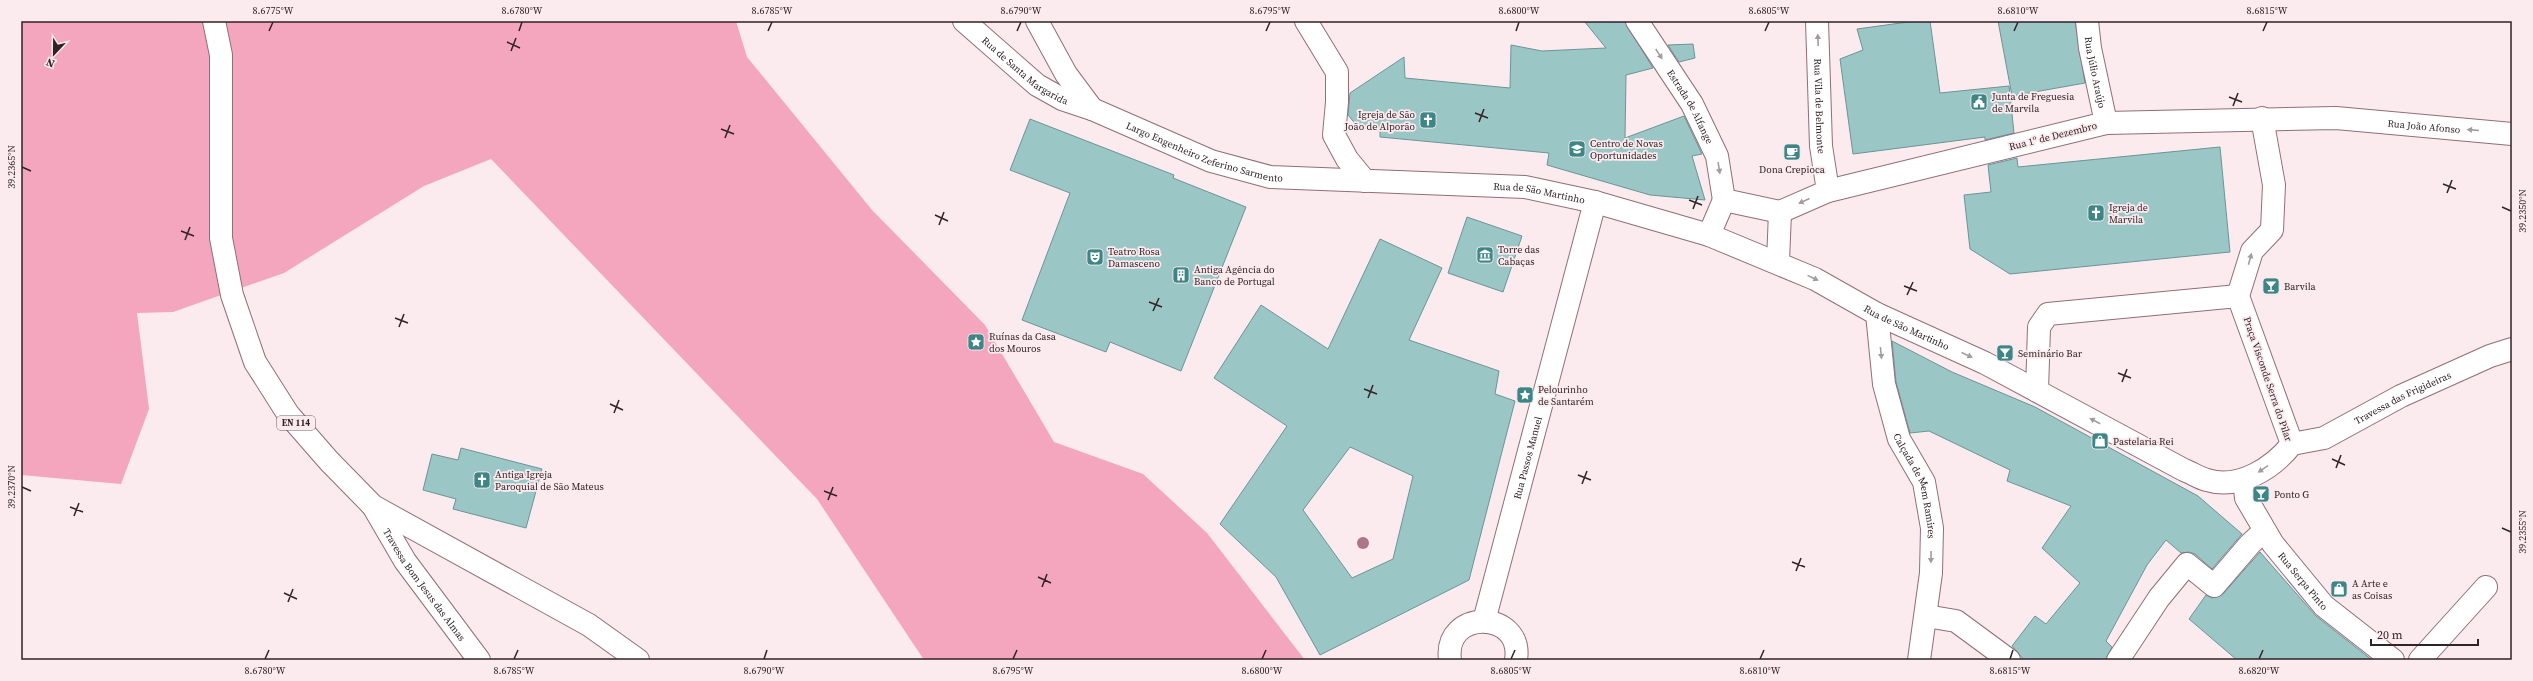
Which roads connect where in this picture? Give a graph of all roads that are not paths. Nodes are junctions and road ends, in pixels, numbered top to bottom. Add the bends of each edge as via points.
1 (214, 21) edge
2 (964, 21) edge
3 (1037, 21) edge
4 (1306, 21) edge
5 (1637, 21) edge
6 (1817, 21) edge
7 (2087, 21) edge
8 (1092, 109) junction
9 (2262, 118) junction
10 (2336, 118) joint
11 (2106, 123) junction
12 (2512, 134) edge
13 (1365, 182) junction
14 (1828, 191) junction
15 (1724, 200) junction
16 (1595, 202) junction
17 (1780, 212) junction
18 (1709, 235) junction
19 (1778, 262) junction
20 (2238, 296) junction
21 (1877, 314) junction
22 (2512, 349) edge
23 (2037, 391) junction
24 (2292, 444) junction
25 (2244, 480) junction
26 (373, 506) junction
27 (2264, 531) junction
28 (2486, 587) dead end
29 (1926, 616) junction
30 (1484, 621) junction
31 (479, 660) edge
32 (638, 660) edge
33 (1450, 660) edge
34 (1516, 660) edge
35 (1919, 660) edge
36 (2009, 660) edge
37 (2118, 660) edge
38 (2393, 660) edge
39 (2420, 660) edge

1 - 26 street, EN 114 via 221,55 221,238 232,295 255,362 288,414
2 - 8 street, Rua de Santa Margarida via 1037,85 1062,100
3 - 8 street, Largo Engenheiro Zeferino Sarmento via 1066,74
4 - 13 street via 1337,72 1334,135 1347,159
5 -> 15 street, Estrada de Alfange via 1698,117 1717,156
14 -> 6 street, Rua Vila de Belmonte via 1821,146
7 - 11 street, Rua Júlio Araújo via 2091,54
8 - 13 street, Largo Engenheiro Zeferino Sarmento via 1211,161 1270,177
9 - 10 street, Rua 1º de Dezembro
9 - 11 street, Rua 1º de Dezembro
20 -> 9 street via 2252,251 2272,230 2274,185
12 -> 10 street, Rua João Afonso
11 - 14 street, Rua 1º de Dezembro
13 - 16 street, Rua de São Martinho via 1525,187
14 -> 17 street, Rua 1º de Dezembro
15 - 17 street
15 - 18 street
16 - 18 street, Rua de São Martinho
16 - 30 street, Rua Passos Manuel
17 - 19 street
18 - 19 street, Rua de São Martinho
19 -> 21 street, Rua de São Martinho via 1815,279
20 - 23 street via 2048,314 2038,327
20 - 24 street, Praça Visconde Serra do Pilar
21 -> 23 street, Rua de São Martinho via 1985,363
21 -> 29 street, Calçada de Mem Ramires via 1884,384 1899,439 1924,482 1932,528 1931,573
22 - 24 street, Travessa das Frigideiras via 2490,356 2401,396 2324,438
25 -> 23 street, Praça Visconde Serra do Pilar via 2224,483 2206,480
24 -> 25 street, Praça Visconde Serra do Pilar via 2283,455
25 - 27 street, Rua Serpa Pinto via 2246,498
26 - 31 street, Travessa Bom Jesus das Almas via 405,561
26 - 32 street, EN 114 via 589,625
27 - 37 street via 2214,586 2187,564 2160,598
27 - 38 street, Rua Serpa Pinto via 2324,606
28 - 39 street
29 - 35 street, Calçada de Mem Ramires
29 - 36 street via 1956,621
30 - 33 street via 1474,622 1457,634 1452,643
30 - 34 street via 1505,628 1516,647

